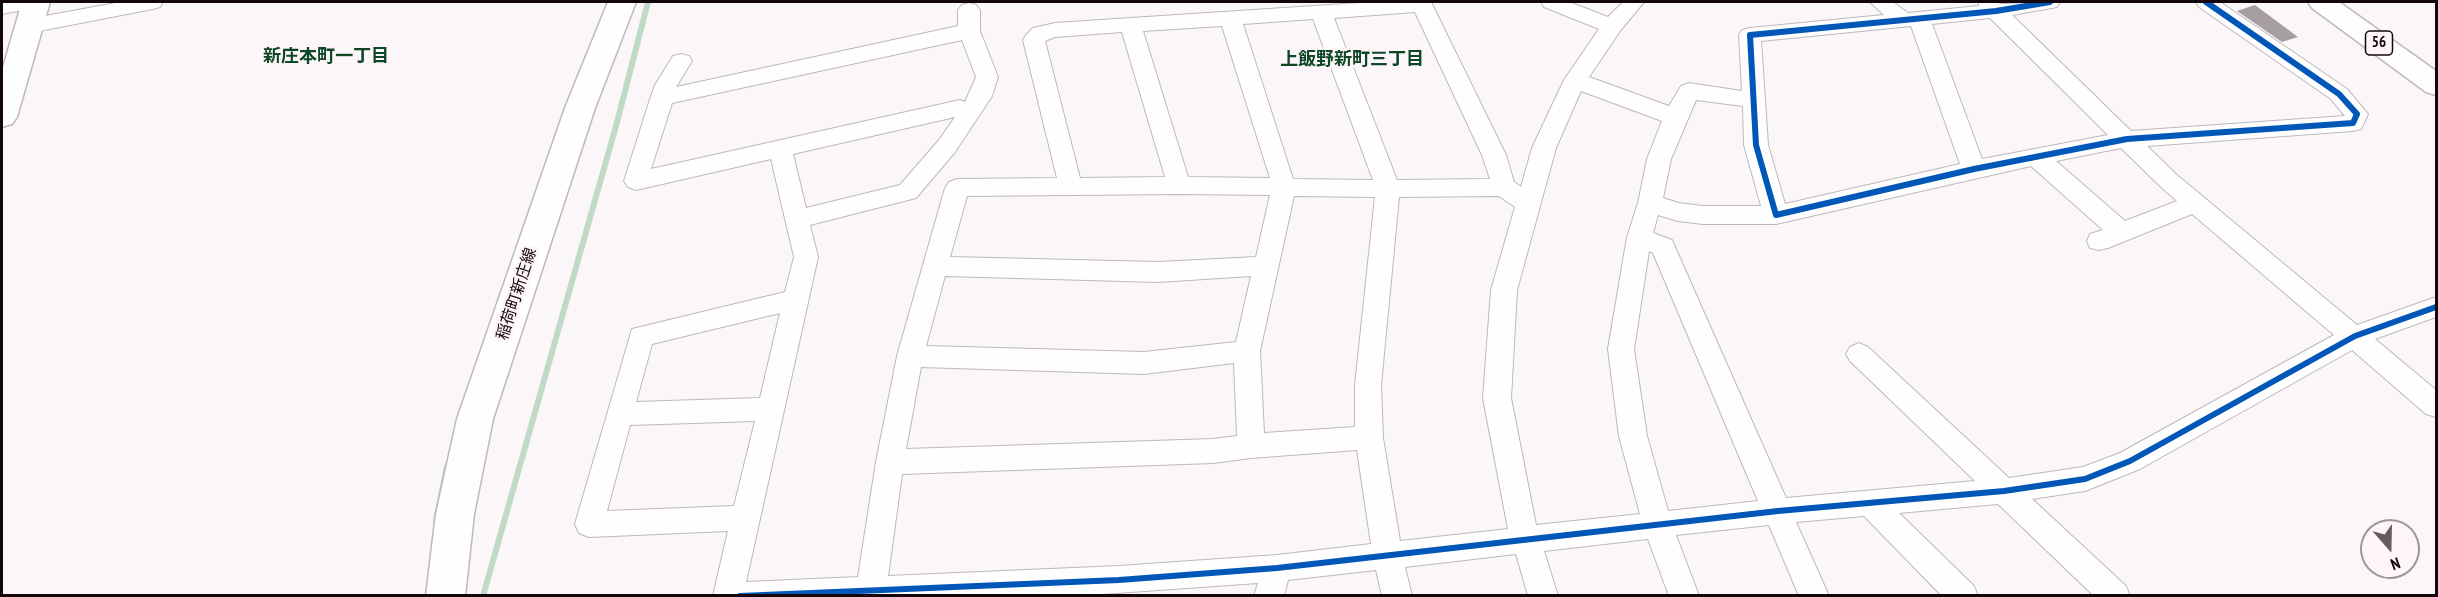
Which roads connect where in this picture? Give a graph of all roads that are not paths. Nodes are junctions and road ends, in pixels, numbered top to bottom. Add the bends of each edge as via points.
1 (153, 2) edge
2 (622, 2) edge
3 (1551, 2) edge
4 (1634, 2) edge
5 (1880, 2) edge
6 (2050, 2) edge
7 (2206, 2) edge
8 (2322, 2) edge
9 (2341, 2) edge
10 (1422, 3) edge
11 (1991, 6) edge
12 (2, 7) edge
13 (32, 10) edge
14 (1322, 12) junction
15 (1230, 18) junction
16 (1911, 20) junction
17 (1130, 25) junction
18 (1612, 26) junction
19 (681, 61) dead end
20 (2436, 71) edge
21 (1575, 80) junction
22 (2436, 85) edge
23 (662, 96) junction
24 (1753, 100) junction
25 (971, 111) junction
26 (2, 117) edge
27 (1675, 117) junction
28 (2127, 139) junction
29 (780, 148) junction
30 (2036, 157) junction
31 (1974, 169) junction
32 (915, 184) junction
33 (1179, 185) junction
34 (1284, 186) junction
35 (1504, 187) junction
36 (957, 188) junction
37 (1071, 188) junction
38 (1388, 189) junction
39 (1527, 203) junction
40 (1650, 203) junction
41 (2195, 203) junction
42 (1776, 215) junction
43 (797, 219) junction
44 (1639, 237) junction
45 (935, 266) junction
46 (1265, 266) junction
47 (796, 299) junction
48 (2436, 307) edge
49 (2355, 336) junction
50 (1247, 351) junction
51 (1859, 354) dead end
52 (910, 356) junction
53 (2436, 406) edge
54 (771, 409) junction
55 (619, 414) junction
56 (1369, 438) junction
57 (1251, 446) junction
58 (890, 462) junction
59 (2004, 491) junction
60 (1871, 504) junction
61 (1778, 511) junction
62 (746, 518) junction
63 (1658, 525) junction
64 (1526, 539) junction
65 (1388, 557) junction
66 (1273, 582) edge
67 (1116, 588) edge
68 (871, 589) junction
69 (444, 596) edge
70 (728, 596) edge
71 (740, 596) edge
72 (1397, 596) edge
73 (1544, 596) edge
74 (1684, 596) edge
75 (1814, 596) edge
76 (1963, 596) edge
77 (2115, 596) edge

1 - 13 street
2 - 69 main road, 稲荷町新庄線 via 580,108 476,419 455,514
3 - 18 street
4 - 18 street
5 - 16 street
6 - 11 street
7 - 28 street via 2339,94 2357,114 2353,123
8 - 22 main road, 56
9 - 20 main road, 56
10 - 14 street
10 - 35 street via 1494,155
11 - 16 street
11 - 28 street
12 - 13 street
13 - 26 main road
14 - 15 street
14 - 38 street
15 - 17 street
15 - 34 street
16 - 24 street via 1750,35
16 - 31 street
17 - 33 street
17 - 37 street via 1055,30 1034,39
18 - 21 street
19 - 23 street
21 - 27 street
21 - 39 street via 1544,148
23 - 25 street via 969,20 987,76
23 - 29 street via 636,181
24 - 27 street via 1689,91
24 - 42 street via 1756,145
25 - 29 street via 960,108
25 - 32 street
27 - 40 street via 1659,159
28 - 30 street
28 - 41 street
29 - 43 street
30 - 31 street
30 - 41 street via 2110,237
31 - 42 street
32 - 36 street via 928,189
32 - 43 street via 908,192
33 - 34 street
33 - 37 street
34 - 38 street
34 - 46 street
35 - 38 street
35 - 39 street
36 - 37 street
36 - 45 street
38 - 56 street via 1368,385
39 - 64 street via 1504,290 1497,398
40 - 42 street via 1702,215
40 - 44 street
41 - 49 street
43 - 47 street via 806,257
44 - 61 street via 1663,247
44 - 63 street via 1621,349 1634,436
45 - 46 street via 1158,272
45 - 52 street
46 - 50 street
47 - 54 street
47 - 55 street via 641,336
48 - 49 street
49 - 53 street
49 - 59 street via 2130,461 2085,479
50 - 52 street via 1144,363
50 - 57 street
51 - 59 street
52 - 58 street
54 - 55 street
54 - 62 street
55 - 62 street via 589,524
56 - 57 street
56 - 65 street
57 - 58 street via 1213,451
58 - 68 street
59 - 60 street
59 - 77 street
60 - 61 street
60 - 76 street
61 - 63 street
61 - 75 street
62 - 70 street
63 - 64 street
63 - 74 street
64 - 65 street
64 - 73 street
65 - 66 street
65 - 72 street
66 - 67 street
67 - 68 street
68 - 71 street

